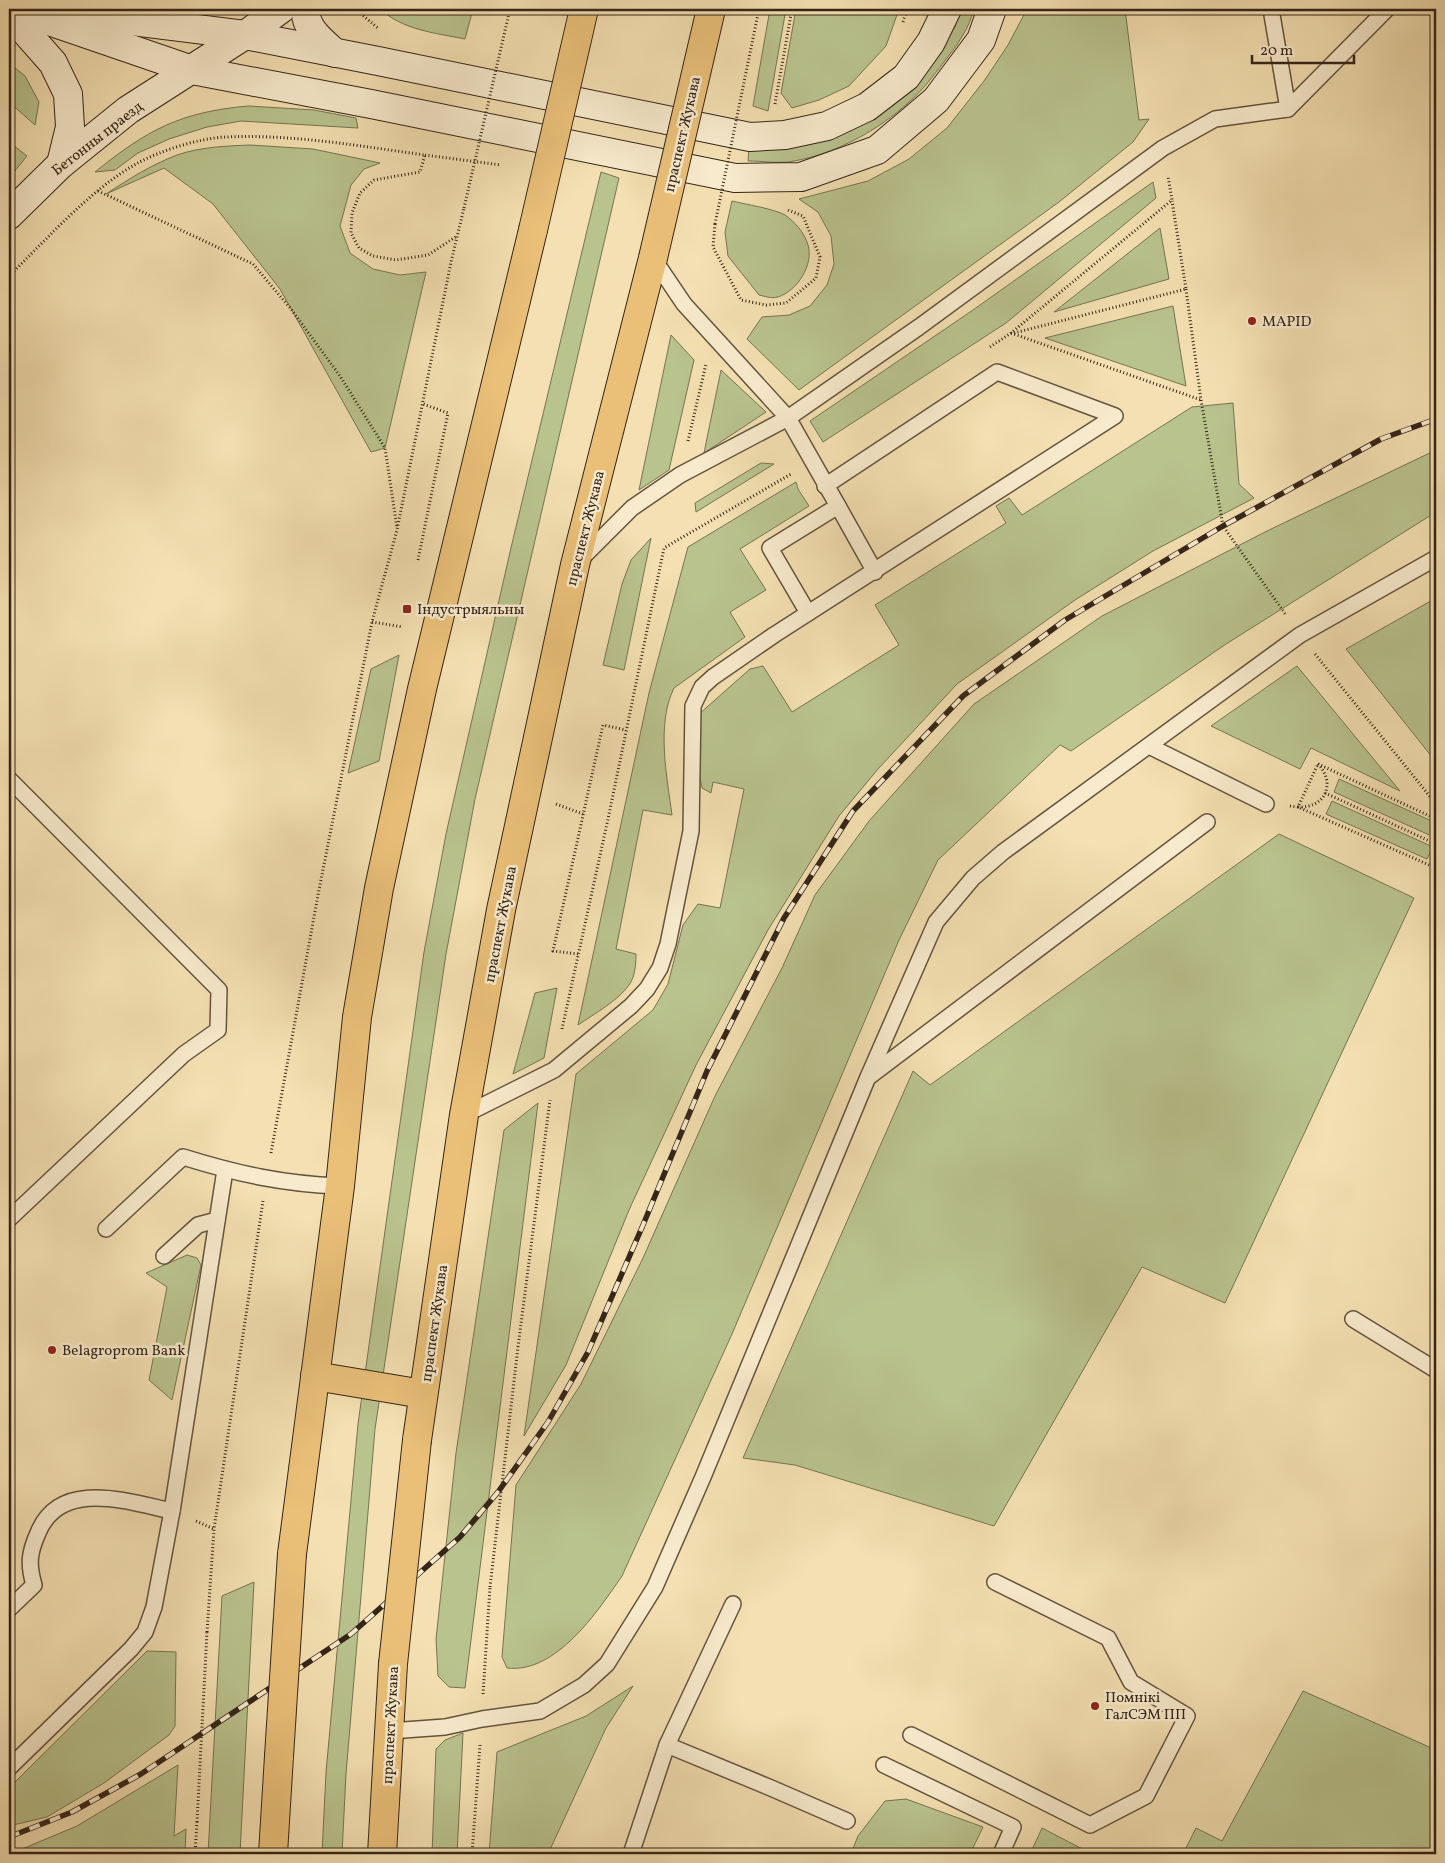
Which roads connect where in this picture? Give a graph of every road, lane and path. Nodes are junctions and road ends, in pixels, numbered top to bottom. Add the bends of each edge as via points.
1 (14, 9) edge
2 (36, 9) edge
3 (281, 9) edge
4 (306, 9) edge
5 (510, 9) edge
6 (584, 9) edge
7 (711, 9) edge
8 (759, 9) edge
9 (792, 9) edge
10 (947, 9) edge
11 (992, 9) edge
12 (1271, 9) edge
13 (1387, 9) edge
14 (9, 13) edge
15 (245, 35) junction
16 (335, 53) junction
17 (192, 70) junction
18 (284, 87) junction
19 (1288, 109) junction
20 (774, 110) dead end
21 (1163, 148) junction
22 (61, 164) junction
23 (98, 191) junction
24 (1172, 200) junction
25 (786, 209) dead end
26 (9, 215) edge
27 (457, 236) junction
28 (653, 258) junction
29 (9, 276) edge
30 (1186, 289) junction
31 (1011, 333) junction
32 (986, 349) dead end
33 (707, 361) dead end
34 (1201, 400) junction
35 (423, 404) junction
36 (788, 418) junction
37 (687, 445) dead end
38 (812, 462) junction
39 (825, 486) junction
40 (838, 506) junction
41 (397, 530) junction
42 (1436, 558) edge
43 (575, 565) junction
44 (416, 568) dead end
45 (875, 572) junction
46 (808, 613) junction
47 (372, 622) junction
48 (404, 622) dead end
49 (1300, 635) junction
50 (626, 730) junction
51 (1149, 746) junction
52 (1318, 764) junction
53 (9, 779) edge
54 (1325, 793) junction
55 (1266, 804) joint
56 (1436, 804) edge
57 (1298, 807) junction
58 (1436, 819) edge
59 (1207, 822) dead end
60 (1436, 844) edge
61 (1436, 868) edge
62 (578, 954) junction
63 (554, 1070) junction
64 (868, 1077) junction
65 (464, 1114) junction
66 (225, 1170) junction
67 (266, 1180) junction
68 (340, 1186) junction
69 (9, 1219) edge
70 (217, 1220) junction
71 (106, 1228) dead end
72 (164, 1256) dead end
73 (1353, 1319) dead end
74 (1436, 1370) edge
75 (315, 1376) junction
76 (423, 1394) junction
77 (172, 1511) junction
78 (995, 1582) dead end
79 (490, 1587) dead end
80 (733, 1604) dead end
81 (9, 1609) edge
82 (390, 1731) junction
83 (911, 1735) dead end
84 (667, 1745) junction
85 (884, 1764) dead end
86 (9, 1768) edge
87 (846, 1821) dead end
88 (195, 1854) edge
89 (273, 1854) edge
90 (382, 1854) edge
91 (631, 1854) edge
92 (1001, 1854) edge

1 - 17 main road
2 - 15 main road
3 - 15 main road, Бетонны праезд
4 - 16 main road via 305,15 314,34
5 - 27 path, bridge
6 - 68 main road, bridge via 422,689 379,888 357,1018
7 - 28 main road, праспект Жукава, bridge
8 - 25 path, bridge via 713,246 741,300 766,305 786,303 816,278 820,257 803,216
9 - 20 path
10 - 16 main road via 931,42 906,77 867,107 827,126 750,138
11 - 18 main road via 981,40 936,100 877,150 801,178 735,178
12 - 19 lane
13 - 19 lane
14 - 22 main road via 53,63 68,94 70,127
15 - 16 main road
15 - 17 main road, Бетонны праезд
15 - 18 main road via 250,61 258,71
17 - 18 main road
17 - 22 main road, Бетонны праезд via 128,110
19 - 21 lane via 1215,119
21 - 24 path
21 - 36 lane via 919,327
22 - 26 main road, Бетонны праезд
23 - 27 path via 136,164 172,148 224,137 308,139 425,155 420,172 374,180 360,193 352,213 351,233 359,248 373,256 396,260 428,255
23 - 29 path
23 - 41 path via 253,264 340,376 385,448
24 - 30 path
24 - 31 path
27 - 35 path
28 - 36 lane via 684,304
28 - 43 main road, праспект Жукава
30 - 31 path
30 - 34 path
31 - 32 path
31 - 34 path
33 - 37 path
34 - 49 path via 1223,526
35 - 41 path
35 - 44 path via 448,414
36 - 38 lane
36 - 43 lane via 680,475 632,508
38 - 39 lane
38 - 50 path via 664,548
39 - 40 lane
39 - 45 lane via 997,372 1115,416
40 - 45 lane
40 - 46 lane via 770,548
41 - 47 path
42 - 49 lane
43 - 65 main road, праспект Жукава via 501,910
45 - 46 lane
46 - 63 lane via 702,687 693,706 691,831 668,944 660,968 631,1006
47 - 48 path via 402,628
47 - 67 path
49 - 51 lane
49 - 56 path
50 - 62 path
50 - 62 path via 603,725 553,951
51 - 55 lane
51 - 64 lane via 1003,852 973,878 936,922
52 - 54 path via 1327,777
52 - 57 path
52 - 58 path
53 - 69 lane via 219,990 218,1030 184,1054
54 - 57 path via 1314,804
54 - 60 path
55 - 57 path
57 - 61 path
59 - 64 lane
62 - 63 path
63 - 65 lane
63 - 79 path, bridge
64 - 82 lane via 655,1587 607,1664 584,1685 540,1711 482,1718 445,1728
65 - 76 main road, праспект Жукава
66 - 67 lane
66 - 70 lane
66 - 71 lane via 183,1158
67 - 68 lane
67 - 88 path, bridge via 214,1529
68 - 75 main road
70 - 72 lane via 198,1225
70 - 77 lane
73 - 74 lane
75 - 76 main road
75 - 89 main road, bridge via 292,1554
76 - 82 main road, праспект Жукава, bridge via 393,1664
77 - 81 lane via 120,1500 85,1498 61,1505 48,1514 34,1541 30,1570 34,1585
77 - 86 lane via 154,1607 145,1632
78 - 83 lane via 1108,1638 1131,1682 1187,1716 1146,1796 1090,1825
80 - 84 lane
82 - 90 main road, праспект Жукава
84 - 87 lane
84 - 91 lane
85 - 92 lane via 1013,1827

